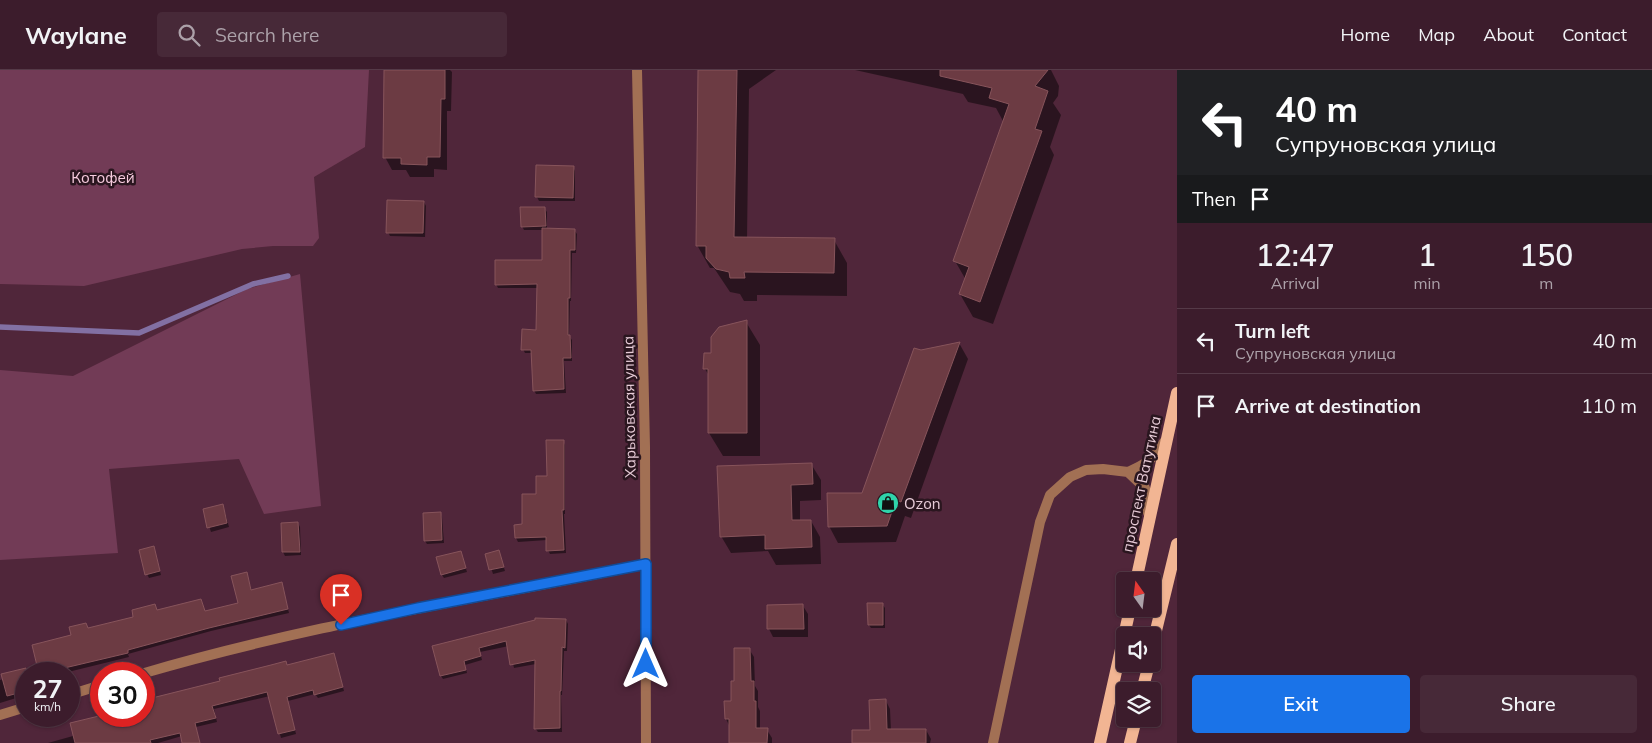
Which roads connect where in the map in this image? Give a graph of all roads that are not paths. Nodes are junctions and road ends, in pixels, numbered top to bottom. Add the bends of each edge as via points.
1 (637, 70) edge
2 (1177, 393) edge
3 (1168, 436) junction
4 (1128, 472) junction
5 (1149, 524) junction
6 (1177, 544) edge
7 (646, 564) junction
8 (1138, 572) edge
9 (1128, 618) edge
10 (1157, 627) edge
11 (155, 670) edge
12 (15, 711) edge
13 (0, 715) edge
14 (1134, 727) edge
15 (646, 743) edge
16 (993, 743) edge
17 (1100, 743) edge
18 (1130, 743) edge

1 - 7 street, Харьковская улица
2 - 3 main road, проспект Ватутина
3 - 4 street via 1155,456
3 - 5 main road, проспект Ватутина
4 - 5 street via 1145,488
4 - 16 street via 1103,468 1086,470 1070,477 1050,495 1040,522
5 - 8 main road, проспект Ватутина
6 - 10 main road
7 - 11 street via 363,619
7 - 15 street, Харьковская улица
9 - 17 main road
12 - 13 street
14 - 18 main road

